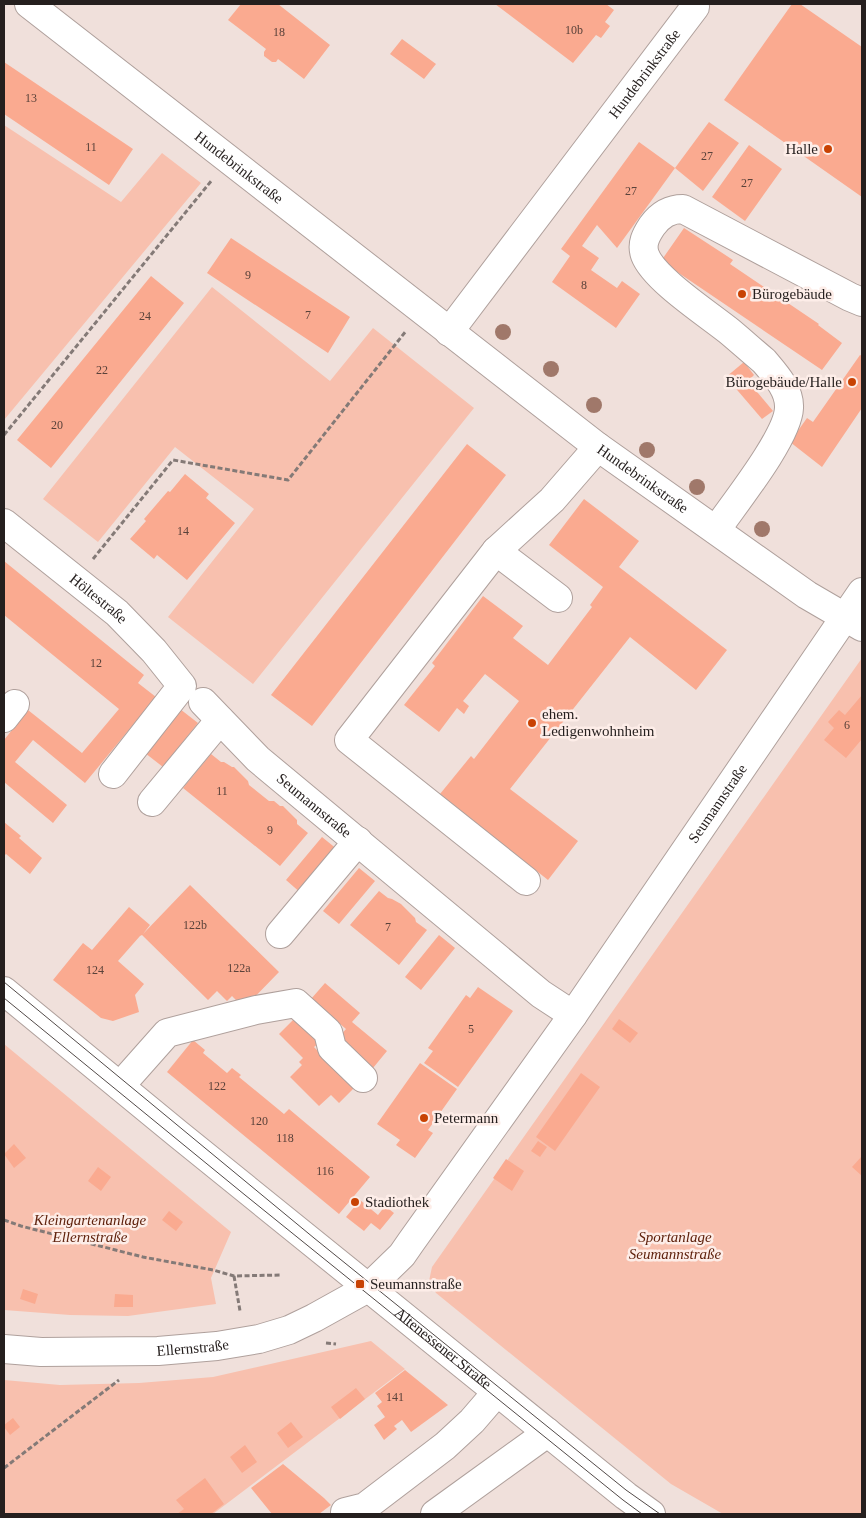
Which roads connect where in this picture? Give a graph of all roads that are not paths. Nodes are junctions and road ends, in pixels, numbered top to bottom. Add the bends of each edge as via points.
1 (29, 4) edge
2 (695, 7) dead end
3 (862, 302) edge
4 (449, 332) junction
5 (598, 448) junction
6 (4, 522) edge
7 (716, 530) junction
8 (496, 551) junction
9 (862, 592) edge
10 (558, 598) dead end
11 (853, 622) edge
12 (113, 774) dead end
13 (152, 802) dead end
14 (358, 840) junction
15 (526, 881) dead end
16 (280, 934) dead end
17 (4, 991) edge
18 (573, 1015) junction
19 (364, 1078) dead end
20 (120, 1086) junction
21 (368, 1288) junction
22 (4, 1349) edge
23 (497, 1392) junction
24 (547, 1432) junction
25 (345, 1512) dead end
26 (435, 1514) edge
27 (651, 1514) edge

1 - 4 street, Hundebrinkstraße
2 - 4 street, Hundebrinkstraße
3 - 7 street via 683,209 672,209 664,214 646,234 644,253 650,266 764,361 788,396 790,407 780,435
4 - 5 street, Hundebrinkstraße
5 - 7 street, Hundebrinkstraße
5 - 8 street via 552,500
6 - 12 street, Höltestraße via 117,613 182,686
7 - 11 street, Hundebrinkstraße
8 - 10 street
8 - 15 street via 349,740
9 - 11 street, Seumannstraße
11 - 18 street, Seumannstraße
13 - 14 street, Seumannstraße via 211,711 258,759
14 - 16 street
14 - 18 street, Seumannstraße via 541,994
17 - 20 street, Altenessener Straße
18 - 21 street, Seumannstraße via 412,1242
19 - 20 street via 332,1048 328,1032 296,1003 166,1033
20 - 21 street, Altenessener Straße
21 - 22 street, Ellernstraße via 289,1330 259,1339 217,1346 139,1351
21 - 23 street, Altenessener Straße
23 - 24 street, Altenessener Straße
23 - 25 street via 445,1446 365,1507
24 - 26 street
24 - 27 street, Altenessener Straße

